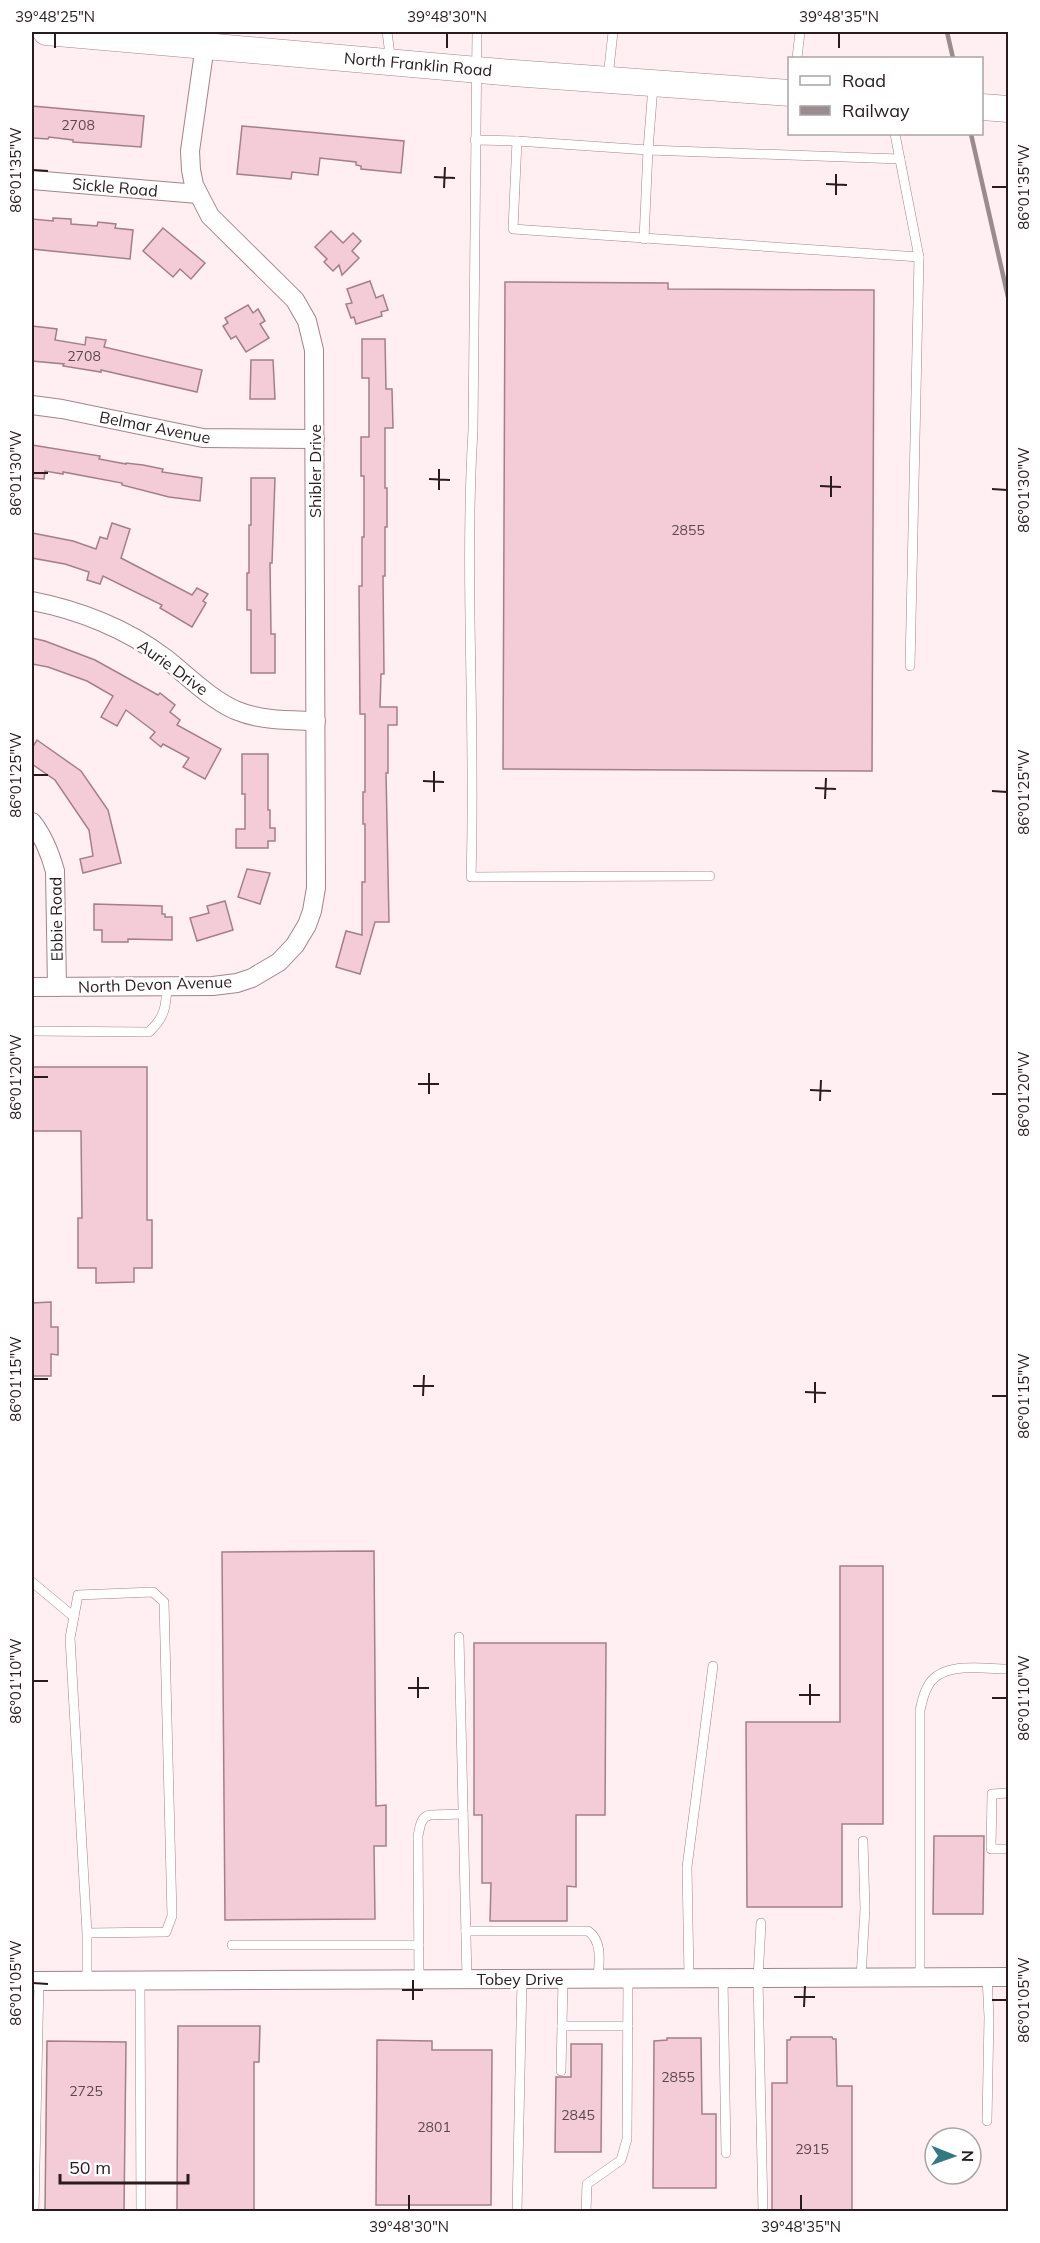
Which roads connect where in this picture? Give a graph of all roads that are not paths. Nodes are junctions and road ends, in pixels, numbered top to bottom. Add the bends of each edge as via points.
1 (46, 32) edge
2 (387, 32) edge
3 (477, 32) edge
4 (613, 32) edge
5 (800, 32) edge
6 (205, 45) junction
7 (797, 57) edge
8 (391, 62) junction
9 (476, 69) junction
10 (608, 80) junction
11 (654, 83) junction
12 (788, 93) edge
13 (983, 107) edge
14 (1008, 109) edge
15 (895, 135) edge
16 (475, 140) junction
17 (517, 141) junction
18 (648, 150) junction
19 (900, 159) junction
20 (32, 180) edge
21 (198, 194) junction
22 (644, 239) junction
23 (920, 257) junction
24 (32, 405) edge
25 (315, 439) junction
26 (32, 601) edge
27 (909, 666) dead end
28 (316, 721) junction
29 (32, 822) edge
30 (710, 876) dead end
31 (299, 939) joint
32 (167, 986) junction
33 (32, 987) edge
34 (57, 987) junction
35 (32, 1031) edge
36 (32, 1582) edge
37 (74, 1617) junction
38 (459, 1637) dead end
39 (713, 1666) dead end
40 (1008, 1669) edge
41 (1008, 1793) edge
42 (463, 1814) junction
43 (863, 1841) dead end
44 (1008, 1849) edge
45 (761, 1923) dead end
46 (466, 1931) junction
47 (87, 1933) junction
48 (232, 1945) dead end
49 (419, 1945) junction
50 (861, 1977) junction
51 (920, 1977) junction
52 (987, 1977) junction
53 (1008, 1977) edge
54 (598, 1978) junction
55 (628, 1978) junction
56 (689, 1978) junction
57 (723, 1978) junction
58 (758, 1978) junction
59 (419, 1979) junction
60 (466, 1979) junction
61 (522, 1979) junction
62 (563, 1979) junction
63 (140, 1980) junction
64 (35, 1981) edge
65 (87, 1981) junction
66 (562, 2026) junction
67 (628, 2026) junction
68 (561, 2071) dead end
69 (987, 2121) dead end
70 (726, 2153) dead end
71 (34, 2211) edge
72 (141, 2211) edge
73 (517, 2211) edge
74 (586, 2211) edge
75 (763, 2211) edge

1 - 6 main road, North Franklin Road
2 - 8 lane
3 - 9 lane
4 - 10 lane
5 - 7 lane
6 - 8 main road, North Franklin Road
6 - 21 street, Shibler Drive via 190,151
8 - 9 main road, North Franklin Road
9 - 10 main road, North Franklin Road
9 - 16 lane
10 - 11 main road, North Franklin Road
11 - 12 main road, North Franklin Road
11 - 18 lane
13 - 14 main road
15 - 19 lane
16 - 17 lane
16 - 30 lane via 469,496 471,877
17 - 18 lane
17 - 22 lane via 513,228
18 - 19 lane
18 - 22 lane
19 - 23 lane
20 - 21 street, Sickle Road
21 - 25 street, Shibler Drive via 210,216 290,293 307,321 315,360
22 - 23 lane
23 - 27 lane
24 - 25 street, Belmar Avenue via 203,438
25 - 28 street, Shibler Drive
26 - 28 street, Aurie Drive via 74,612 126,634 234,710 273,720
28 - 31 street, Shibler Drive via 315,895
29 - 34 street, Ebbie Road via 52,856 55,871
31 - 32 street, North Devon Avenue via 279,962 252,978 221,986
32 - 34 street, North Devon Avenue
32 - 35 lane via 160,1022 149,1032
33 - 34 street, North Devon Avenue
36 - 37 lane
37 - 47 lane via 70,1638
37 - 47 lane via 78,1596 153,1592 164,1602 172,1916 166,1932
38 - 42 lane
39 - 56 lane via 687,1867
40 - 51 lane via 949,1669 934,1677 920,1710
41 - 44 lane via 992,1794 991,1849
42 - 46 lane
42 - 49 lane via 430,1815 421,1822
43 - 50 lane
45 - 58 lane
46 - 54 lane via 588,1931 596,1938 599,1952
46 - 60 lane
47 - 65 lane
48 - 49 lane
49 - 59 lane
50 - 51 street, Tobey Drive
50 - 58 street, Tobey Drive
51 - 52 street, Tobey Drive
52 - 53 street, Tobey Drive
52 - 69 lane
54 - 55 street, Tobey Drive
54 - 62 street, Tobey Drive
55 - 56 street, Tobey Drive
55 - 67 lane
56 - 57 street, Tobey Drive
57 - 58 street, Tobey Drive
57 - 70 lane
58 - 75 lane
59 - 60 street, Tobey Drive
59 - 63 street, Tobey Drive
60 - 61 street, Tobey Drive
61 - 62 street, Tobey Drive
61 - 73 lane
62 - 66 lane
63 - 65 street, Tobey Drive
63 - 72 lane
64 - 65 street, Tobey Drive
64 - 71 lane
66 - 67 lane
66 - 68 lane
67 - 74 lane via 627,2139 621,2160 587,2184

